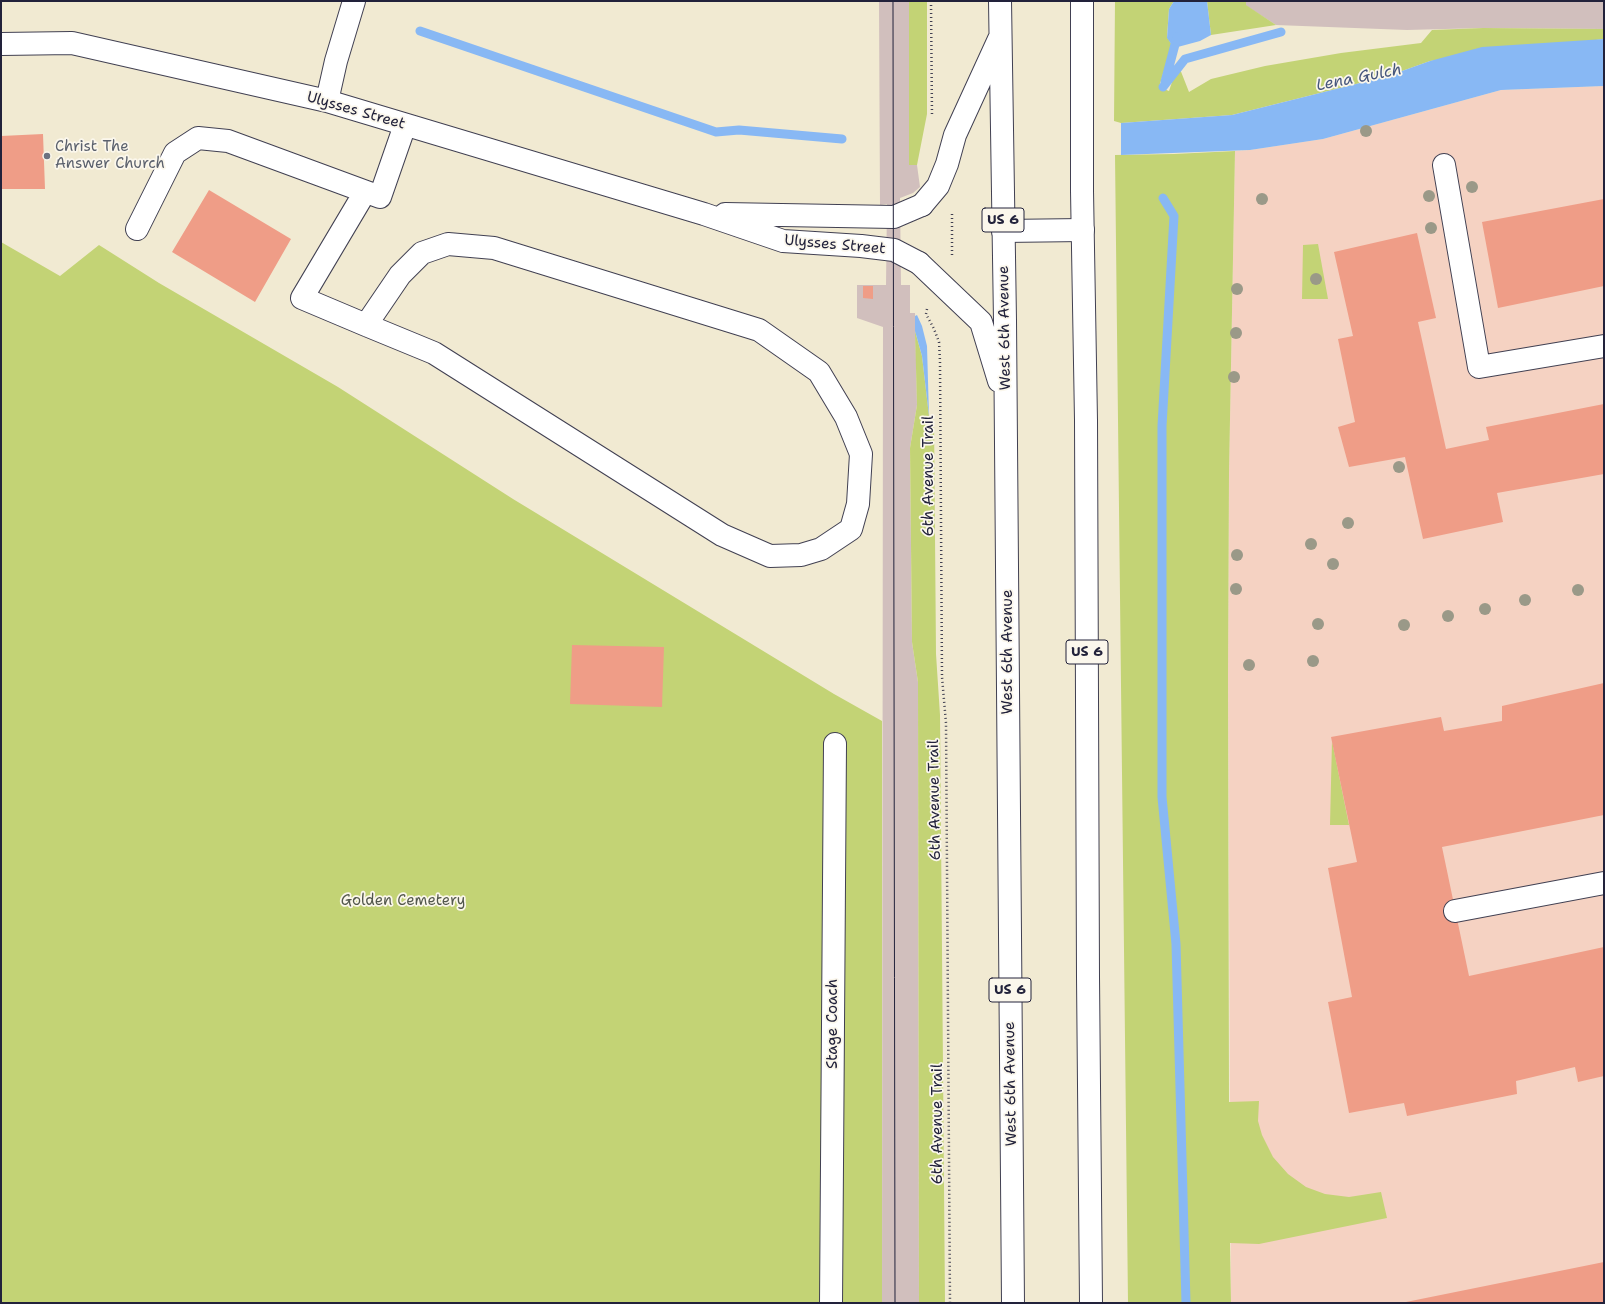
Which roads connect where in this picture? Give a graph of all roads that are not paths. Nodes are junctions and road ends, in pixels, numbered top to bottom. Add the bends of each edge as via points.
1 (354, 1) edge
2 (1000, 1) edge
3 (1082, 1) edge
4 (1001, 34) junction
5 (1, 44) edge
6 (327, 101) junction
7 (404, 125) junction
8 (1444, 165) dead end
9 (365, 192) junction
10 (704, 214) junction
11 (137, 229) dead end
12 (1083, 230) junction
13 (1003, 231) junction
14 (366, 325) junction
15 (1604, 346) edge
16 (1006, 407) junction
17 (834, 744) dead end
18 (1604, 883) edge
19 (1455, 910) dead end
20 (831, 1303) edge
21 (1013, 1303) edge
22 (1091, 1303) edge

1 - 6 main road
2 - 4 main road, West 6th Avenue / US 6
3 - 12 main road, US 6
4 - 10 main road, Ulysses Street via 955,135 938,186 922,205 894,217
4 - 13 main road, West 6th Avenue / US 6
5 - 6 main road, Ulysses Street via 72,43
6 - 7 main road, Ulysses Street
7 - 9 main road via 380,197
7 - 10 main road, Ulysses Street
8 - 15 main road via 1479,367
9 - 11 main road via 228,141 198,138 175,153
9 - 14 main road via 302,298
10 - 16 main road, Ulysses Street via 783,241 894,250 919,264 981,322
12 - 13 main road
12 - 22 main road, US 6
13 - 16 main road, West 6th Avenue / US 6
14 - 14 main road via 434,353 722,535 770,556 801,555 821,549 851,528 858,504 860,454 846,417 819,372 759,330 494,248 448,244 422,253 400,275
16 - 21 main road, West 6th Avenue / US 6
17 - 20 main road, Stage Coach
18 - 19 main road

